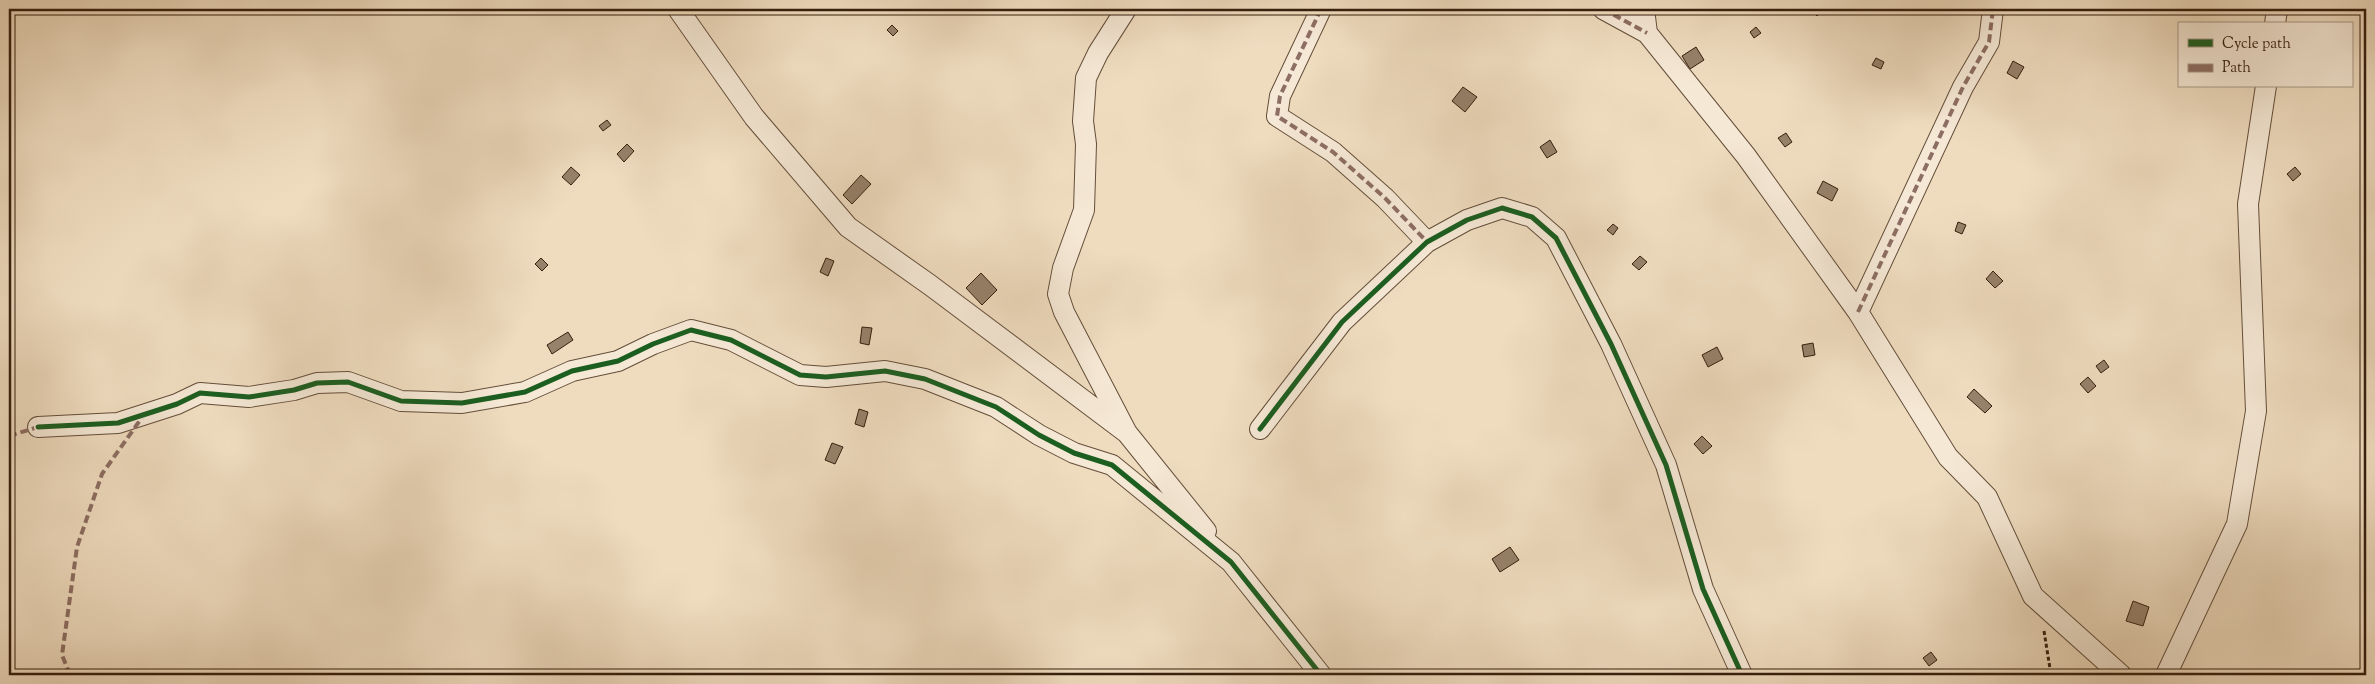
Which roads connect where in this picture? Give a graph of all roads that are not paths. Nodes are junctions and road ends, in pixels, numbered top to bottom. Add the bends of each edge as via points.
1 (678, 9) edge
2 (1126, 9) edge
3 (1321, 9) edge
4 (1603, 9) edge
5 (1644, 9) edge
6 (1993, 9) edge
7 (2277, 9) edge
8 (2275, 22) edge
9 (1647, 34) junction
10 (2266, 88) edge
11 (1426, 242) junction
12 (1858, 312) junction
13 (38, 427) dead end
14 (1260, 428) dead end
15 (1127, 433) junction
16 (1231, 562) junction
17 (1322, 675) edge
18 (1742, 675) edge
19 (2121, 675) edge
20 (2166, 675) edge

1 - 15 street via 754,117 848,227
2 - 15 street via 1086,78 1084,210 1063,268 1058,294 1064,312
3 - 11 street via 1280,96 1276,116 1334,152
4 - 9 street
5 - 9 street
6 - 12 street via 1989,42 1962,87
7 - 8 street
9 - 12 street via 1746,156
10 - 20 street via 2248,204 2256,410 2237,524
11 - 14 street via 1342,322
11 - 18 street via 1467,220 1502,208 1532,217 1556,238 1611,344 1666,465 1703,589
12 - 19 street via 1948,457 1987,497 2034,596
13 - 16 street via 118,423 200,393 249,397 317,383 348,382 400,401 462,403 524,392 572,371 618,361 691,330 731,340 800,375 826,377 886,371 925,379 996,407 1038,436 1074,453 1112,465
15 - 16 street
16 - 17 street

